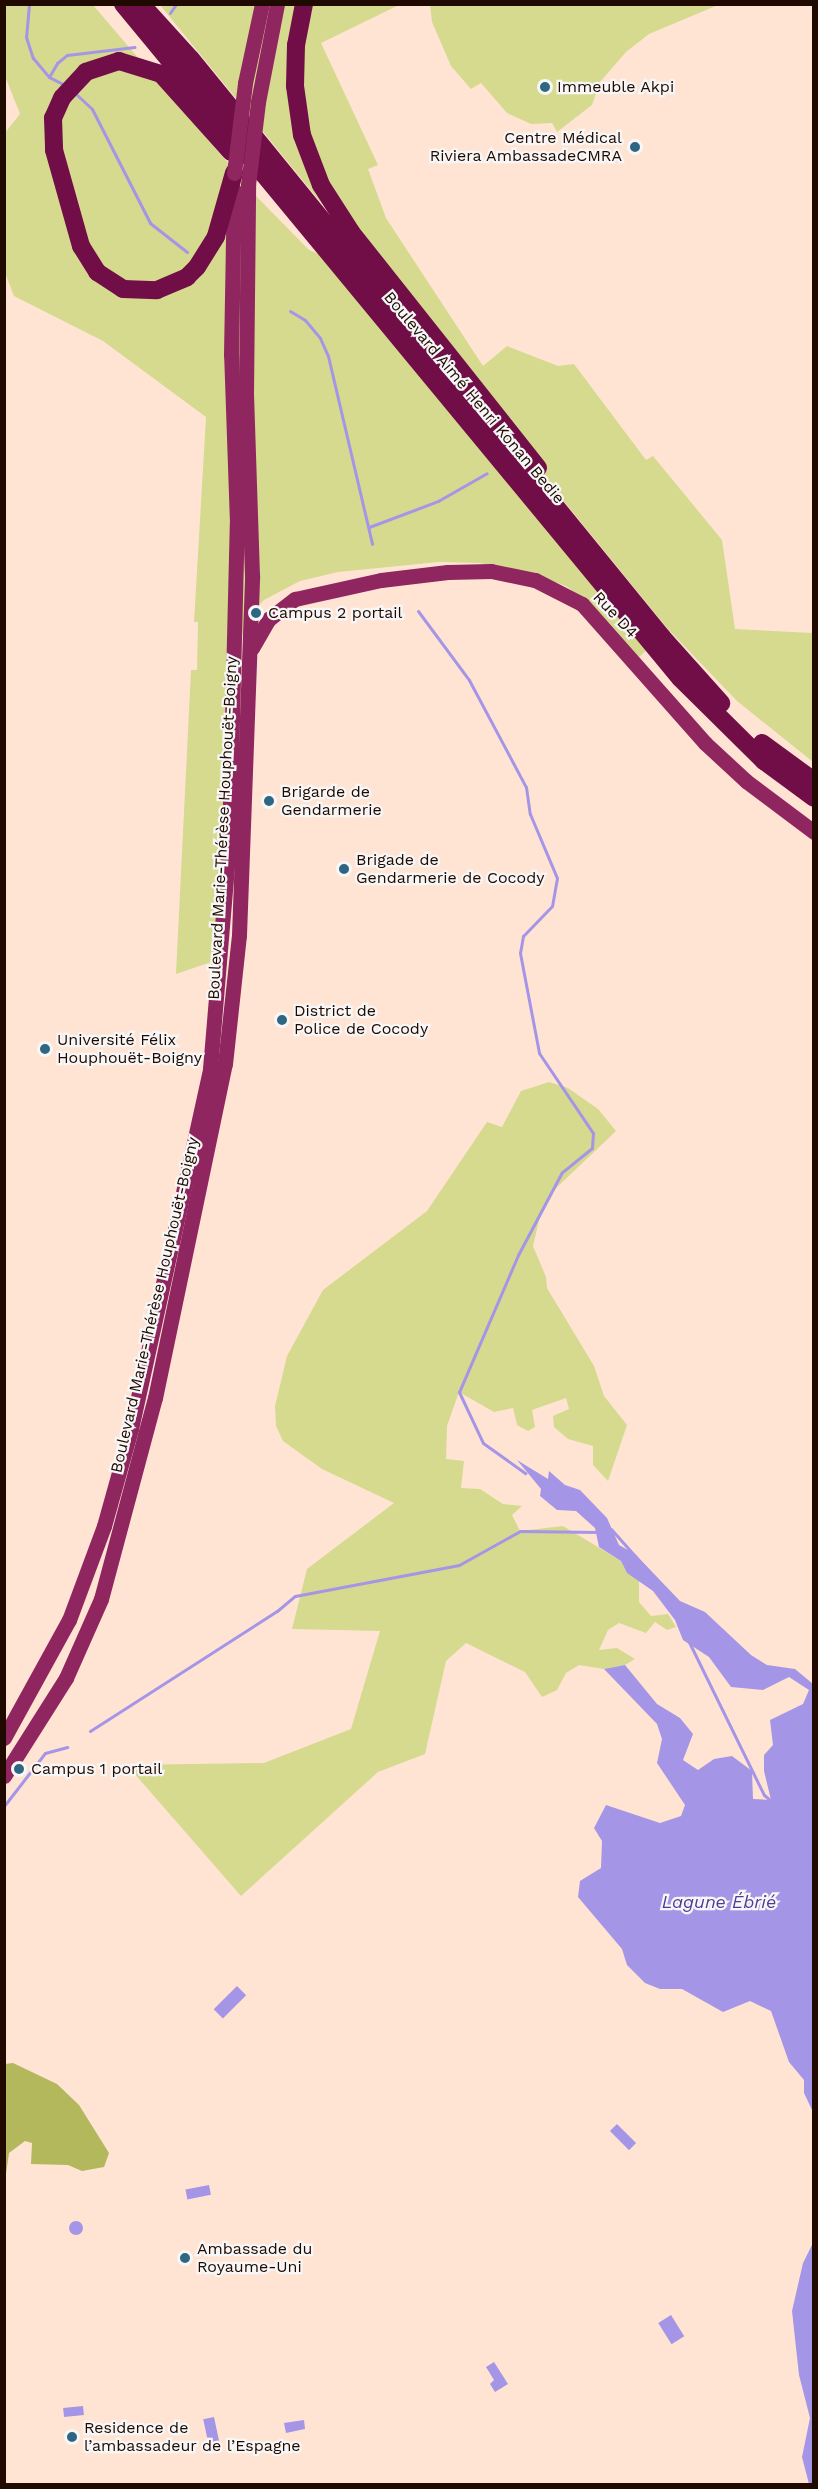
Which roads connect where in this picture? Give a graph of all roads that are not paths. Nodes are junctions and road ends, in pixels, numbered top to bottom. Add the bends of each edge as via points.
1 (123, 4) edge
2 (141, 4) edge
3 (151, 4) edge
4 (262, 4) edge
5 (277, 4) edge
6 (304, 4) edge
7 (191, 59) junction
8 (234, 173) junction
9 (329, 255) junction
10 (602, 561) junction
11 (249, 656) junction
12 (813, 781) edge
13 (813, 798) edge
14 (813, 832) edge
15 (4, 1738) edge
16 (4, 1776) edge

1 - 9 highway, Boulevard Aimé Henri Konan Bedie
2 - 7 highway, Boulevard Aimé Henri Konan Bedie
3 - 7 highway
4 - 8 main road, Boulevard Marie-Thérèse Houphouët-Boigny, bridge via 245,83
5 - 11 main road, Boulevard Marie-Thérèse Houphouët-Boigny, bridge via 258,102 248,185 246,392 252,575
6 - 10 highway via 296,45 295,86 302,135 321,185 351,232 521,444
7 - 10 highway, Boulevard Aimé Henri Konan Bedie
8 - 9 highway via 210,249 187,277 157,290 123,288 108,282 81,246 54,150 53,118 70,88 99,66 120,61 161,74 310,243
8 - 15 main road, Boulevard Marie-Thérèse Houphouët-Boigny via 231,355 237,523 229,843 214,1041 131,1429 104,1526 69,1620 35,1688
9 - 13 highway, Boulevard Aimé Henri Konan Bedie via 680,678 764,761
10 - 12 highway, Boulevard Aimé Henri Konan Bedie via 690,670 734,717 771,751
11 - 14 main road, Rue D4 via 269,619 295,599 381,580 448,572 491,571 536,580 582,604 705,743
11 - 16 main road, Boulevard Marie-Thérèse Houphouët-Boigny via 239,935 225,1064 132,1487 91,1627 52,1702

